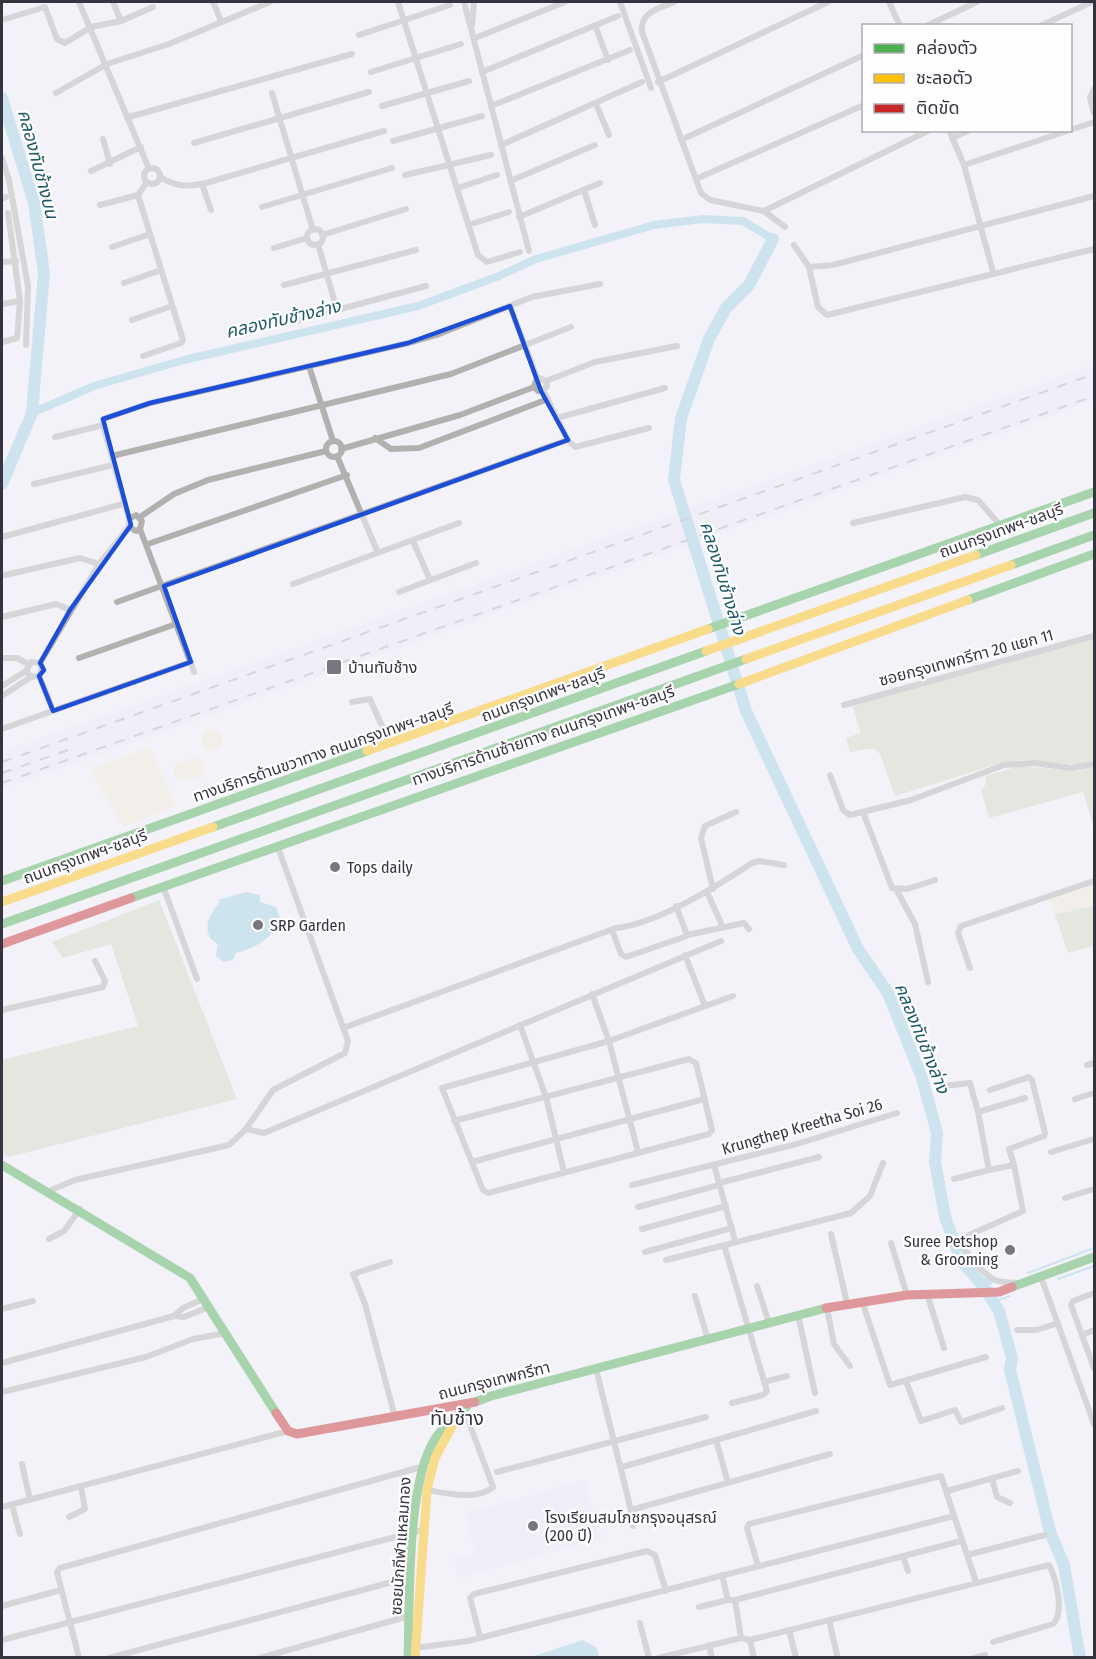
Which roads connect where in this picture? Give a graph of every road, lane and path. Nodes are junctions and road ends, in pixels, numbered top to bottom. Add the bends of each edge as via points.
1 (79, 2) edge
2 (112, 2) edge
3 (213, 2) edge
4 (270, 2) edge
5 (398, 2) edge
6 (464, 2) edge
7 (474, 2) edge
8 (565, 2) edge
9 (620, 2) edge
10 (674, 2) edge
11 (828, 2) edge
12 (889, 2) edge
13 (976, 2) edge
14 (1092, 2) edge
15 (450, 5) dead end
16 (153, 7) dead end
17 (618, 16) dead end
18 (5, 19) dead end
19 (403, 20) junction
20 (121, 21) junction
21 (221, 21) junction
22 (899, 24) edge
23 (930, 24) edge
24 (1044, 24) edge
25 (472, 25) junction
26 (595, 25) junction
27 (91, 27) junction
28 (359, 35) dead end
29 (475, 38) junction
30 (461, 44) dead end
31 (630, 50) dead end
32 (352, 54) dead end
33 (862, 56) edge
34 (414, 58) junction
35 (608, 60) junction
36 (107, 64) junction
37 (371, 72) dead end
38 (482, 72) junction
39 (469, 81) dead end
40 (642, 82) dead end
41 (658, 82) junction
42 (651, 88) dead end
43 (1095, 89) edge
44 (369, 92) dead end
45 (56, 93) dead end
46 (272, 93) dead end
47 (428, 93) junction
48 (596, 104) junction
49 (382, 106) dead end
50 (491, 106) junction
51 (862, 106) edge
52 (1095, 113) edge
53 (482, 116) dead end
54 (129, 117) junction
55 (279, 120) junction
56 (1095, 122) edge
57 (438, 128) junction
58 (1072, 129) edge
59 (384, 131) dead end
60 (926, 132) edge
61 (950, 132) edge
62 (967, 132) edge
63 (1064, 132) edge
64 (609, 135) dead end
65 (952, 138) junction
66 (103, 139) dead end
67 (681, 140) junction
68 (393, 141) dead end
69 (194, 143) dead end
70 (501, 145) junction
71 (595, 145) dead end
72 (141, 147) junction
73 (491, 154) dead end
74 (292, 157) junction
75 (2, 158) edge
76 (110, 164) junction
77 (449, 164) junction
78 (964, 165) junction
79 (392, 168) dead end
80 (149, 169) junction
81 (92, 171) dead end
82 (405, 175) dead end
83 (497, 175) dead end
84 (160, 177) junction
85 (696, 179) junction
86 (510, 181) junction
87 (147, 182) junction
88 (600, 183) dead end
89 (202, 184) junction
90 (458, 188) junction
91 (584, 190) junction
92 (138, 195) junction
93 (304, 196) junction
94 (1095, 196) edge
95 (100, 205) dead end
96 (262, 207) dead end
97 (406, 209) dead end
98 (211, 210) dead end
99 (764, 211) junction
100 (509, 212) dead end
101 (8, 213) dead end
102 (519, 217) junction
103 (468, 225) junction
104 (595, 225) dead end
105 (980, 226) junction
106 (785, 227) dead end
107 (313, 230) junction
108 (150, 234) junction
109 (322, 235) junction
110 (307, 238) junction
111 (318, 244) junction
112 (794, 245) dead end
113 (112, 247) dead end
114 (274, 248) dead end
115 (1095, 249) edge
116 (416, 250) dead end
117 (529, 251) dead end
118 (520, 252) dead end
119 (16, 261) junction
120 (2, 262) edge
121 (809, 267) junction
122 (161, 270) junction
123 (993, 272) junction
124 (325, 276) junction
125 (124, 283) dead end
126 (600, 284) dead end
127 (284, 285) dead end
128 (426, 286) dead end
129 (20, 301) junction
130 (2, 304) edge
131 (172, 306) junction
132 (510, 306) junction
133 (337, 310) junction
134 (132, 320) dead end
135 (296, 321) dead end
136 (571, 327) dead end
137 (2, 342) edge
138 (525, 344) junction
139 (26, 345) dead end
140 (677, 346) dead end
141 (143, 356) dead end
142 (309, 366) junction
143 (537, 377) junction
144 (546, 381) junction
145 (534, 387) junction
146 (665, 388) dead end
147 (543, 390) junction
148 (548, 399) junction
149 (320, 405) junction
150 (557, 418) junction
151 (103, 424) junction
152 (649, 428) dead end
153 (55, 437) dead end
154 (375, 438) junction
155 (568, 440) junction
156 (333, 441) junction
157 (341, 449) junction
158 (326, 451) junction
159 (112, 456) junction
160 (337, 456) junction
161 (113, 465) junction
162 (347, 475) junction
163 (34, 484) dead end
164 (1095, 492) edge
165 (123, 504) junction
166 (1095, 513) edge
167 (363, 515) junction
168 (140, 517) junction
169 (129, 519) junction
170 (459, 523) dead end
171 (853, 523) dead end
172 (1001, 526) junction
173 (129, 527) junction
174 (140, 529) junction
175 (1095, 535) edge
176 (2, 537) edge
177 (413, 541) junction
178 (148, 544) junction
179 (378, 553) junction
180 (1095, 554) edge
181 (476, 563) dead end
182 (99, 564) junction
183 (5, 575) dead end
184 (430, 580) junction
185 (293, 584) dead end
186 (164, 586) junction
187 (399, 592) dead end
188 (117, 602) dead end
189 (70, 610) junction
190 (2, 617) edge
191 (177, 624) junction
192 (1095, 636) edge
193 (2, 658) edge
194 (79, 658) dead end
195 (191, 662) junction
196 (40, 663) junction
197 (31, 672) junction
198 (194, 672) dead end
199 (2, 686) edge
200 (2, 696) edge
201 (352, 702) dead end
202 (844, 705) dead end
203 (53, 711) junction
204 (2, 729) edge
205 (390, 744) junction
206 (1095, 764) edge
207 (830, 775) dead end
208 (736, 812) dead end
209 (863, 812) junction
210 (277, 846) junction
211 (784, 865) dead end
212 (935, 880) dead end
213 (2, 881) edge
214 (1095, 881) edge
215 (162, 886) junction
216 (896, 889) junction
217 (710, 890) junction
218 (2, 902) edge
219 (676, 906) junction
220 (721, 923) dead end
221 (2, 924) edge
222 (749, 928) dead end
223 (612, 930) junction
224 (687, 935) junction
225 (721, 941) dead end
226 (2, 944) edge
227 (685, 955) junction
228 (95, 961) dead end
229 (970, 968) dead end
230 (197, 979) dead end
231 (928, 982) dead end
232 (592, 994) junction
233 (733, 996) dead end
234 (705, 1006) junction
235 (2, 1010) edge
236 (520, 1025) junction
237 (343, 1028) junction
238 (609, 1041) junction
239 (535, 1061) junction
240 (619, 1078) junction
241 (944, 1086) dead end
242 (990, 1090) dead end
243 (1095, 1093) edge
244 (546, 1097) junction
245 (1025, 1098) dead end
246 (704, 1099) junction
247 (1075, 1099) dead end
248 (978, 1112) junction
249 (897, 1113) dead end
250 (630, 1118) junction
251 (454, 1121) junction
252 (246, 1130) junction
253 (556, 1139) junction
254 (1095, 1139) edge
255 (638, 1152) junction
256 (1051, 1152) dead end
257 (819, 1157) dead end
258 (472, 1162) junction
259 (883, 1163) dead end
260 (2, 1165) edge
261 (714, 1165) junction
262 (1014, 1165) junction
263 (989, 1170) junction
264 (564, 1172) junction
265 (954, 1179) dead end
266 (719, 1184) junction
267 (632, 1185) dead end
268 (1095, 1189) edge
269 (49, 1191) junction
270 (1065, 1198) dead end
271 (726, 1206) junction
272 (638, 1207) dead end
273 (80, 1209) junction
274 (732, 1228) junction
275 (642, 1229) dead end
276 (831, 1234) dead end
277 (49, 1239) dead end
278 (735, 1241) junction
279 (891, 1243) dead end
280 (724, 1245) junction
281 (645, 1252) dead end
282 (1095, 1257) edge
283 (666, 1260) dead end
284 (390, 1262) dead end
285 (1041, 1277) junction
286 (1024, 1284) junction
287 (757, 1286) dead end
288 (1095, 1293) edge
289 (927, 1294) junction
290 (907, 1295) junction
291 (695, 1296) dead end
292 (862, 1300) junction
293 (33, 1301) dead end
294 (206, 1303) junction
295 (847, 1303) junction
296 (827, 1308) junction
297 (2, 1309) edge
298 (798, 1315) junction
299 (769, 1323) junction
300 (1058, 1323) junction
301 (748, 1328) junction
302 (1017, 1330) dead end
303 (1095, 1330) edge
304 (226, 1333) junction
305 (1082, 1335) junction
306 (708, 1340) junction
307 (944, 1348) dead end
308 (986, 1357) dead end
309 (2, 1363) edge
310 (850, 1366) dead end
311 (1095, 1368) edge
312 (596, 1369) junction
313 (787, 1376) dead end
314 (906, 1381) junction
315 (764, 1382) junction
316 (2, 1392) edge
317 (815, 1393) dead end
318 (732, 1403) dead end
319 (1002, 1408) dead end
320 (464, 1409) junction
321 (816, 1411) dead end
322 (395, 1417) junction
323 (706, 1417) dead end
324 (1095, 1424) edge
325 (288, 1431) junction
326 (716, 1440) junction
327 (615, 1441) junction
328 (830, 1454) dead end
329 (22, 1464) dead end
330 (421, 1467) junction
331 (622, 1467) junction
332 (1018, 1471) dead end
333 (497, 1472) dead end
334 (992, 1479) junction
335 (728, 1483) junction
336 (81, 1487) junction
337 (427, 1490) junction
338 (947, 1491) junction
339 (30, 1500) junction
340 (1010, 1503) dead end
341 (12, 1505) junction
342 (2, 1507) edge
343 (631, 1510) junction
344 (954, 1516) junction
345 (69, 1517) dead end
346 (633, 1526) dead end
347 (417, 1531) junction
348 (20, 1534) dead end
349 (1046, 1536) dead end
350 (961, 1541) junction
351 (967, 1554) junction
352 (903, 1556) junction
353 (758, 1566) junction
354 (908, 1571) dead end
355 (722, 1575) junction
356 (411, 1577) junction
357 (976, 1582) junction
358 (61, 1590) junction
359 (666, 1591) junction
360 (732, 1600) junction
361 (2, 1606) edge
362 (699, 1607) dead end
363 (409, 1616) junction
364 (829, 1620) junction
365 (70, 1622) junction
366 (640, 1623) dead end
367 (789, 1630) junction
368 (480, 1637) junction
369 (741, 1638) junction
370 (2, 1640) edge
371 (750, 1640) junction
372 (993, 1642) dead end
373 (709, 1645) junction
374 (415, 1653) edge
375 (837, 1655) dead end
376 (985, 1655) dead end
377 (79, 1658) edge
378 (108, 1658) edge
379 (260, 1658) edge
380 (408, 1658) edge
381 (649, 1658) edge
382 (658, 1658) edge
383 (712, 1658) edge
384 (754, 1658) edge
385 (796, 1658) edge
386 (974, 1658) edge

1 - 27 street
2 - 20 street
3 - 21 street
4 - 21 street
5 - 19 street
6 - 25 street
7 - 25 street
8 - 29 street
9 - 42 street
10 - 41 street via 646,15 641,23
11 - 41 street
12 - 22 street
13 - 23 street
14 - 24 street
15 - 19 street
16 - 20 street
17 - 26 street
18 - 27 street via 45,8 57,39 64,43
19 - 28 street
19 - 34 street
20 - 27 street
21 - 36 street via 169,44
25 - 29 street
26 - 35 street
26 - 38 street
27 - 36 street
29 - 38 street
30 - 34 street
31 - 35 street
32 - 54 street
33 - 67 street
34 - 37 street
34 - 47 street
35 - 50 street
36 - 45 street
36 - 54 street
38 - 50 street
39 - 47 street
40 - 48 street
41 - 67 street
43 - 52 street via 1090,98
44 - 55 street
46 - 55 street
47 - 49 street
47 - 57 street
48 - 64 street
48 - 70 street
50 - 70 street
51 - 85 street
53 - 57 street
54 - 72 street
55 - 69 street
55 - 74 street
56 - 58 street
57 - 68 street
57 - 77 street
59 - 74 street
60 - 99 street
61 - 65 street
62 - 65 street
63 - 78 street
65 - 78 street
66 - 76 street
67 - 85 street
70 - 86 street
71 - 86 street
72 - 76 street
72 - 80 street
73 - 77 street
74 - 89 street
74 - 93 street
75 - 139 street via 28,286
76 - 81 street
77 - 82 street
77 - 90 street
78 - 105 street
79 - 93 street
80 - 84 street via 157,170
80 - 87 street via 144,175
83 - 90 street
84 - 87 street via 155,184
84 - 89 street via 176,186
85 - 99 street via 701,193 710,200
86 - 102 street
87 - 92 street
88 - 91 street
89 - 98 street
90 - 103 street
91 - 102 street
91 - 104 street
92 - 95 street
92 - 108 street
93 - 96 street
93 - 107 street
94 - 105 street
97 - 109 street
99 - 106 street
100 - 103 street
101 - 119 street
102 - 117 street
103 - 118 street via 483,260
105 - 121 street
105 - 123 street
107 - 109 street
107 - 110 street
108 - 113 street
108 - 122 street
109 - 111 street
110 - 111 street via 311,244
110 - 114 street
111 - 124 street
112 - 121 street
115 - 123 street
116 - 124 street
119 - 120 street
119 - 129 street
121 - 123 street via 818,307 827,315
122 - 125 street
122 - 131 street
124 - 127 street
124 - 133 street
126 - 132 street via 548,292
128 - 133 street
129 - 130 street
129 - 137 street via 17,338
131 - 134 street
131 - 141 street via 182,342
132 - 138 street
132 - 142 street via 422,339
133 - 135 street
136 - 138 street
138 - 143 street
138 - 149 street via 451,374
140 - 144 street via 595,362
142 - 149 street
142 - 151 street via 150,403 103,419
143 - 144 street
143 - 145 street
144 - 147 street
145 - 147 street
145 - 154 street via 460,415
146 - 150 street
147 - 148 street
148 - 150 street
148 - 154 street via 419,448 391,449
149 - 156 street
149 - 159 street
150 - 155 street
151 - 153 street
151 - 159 street
152 - 155 street via 580,447
154 - 157 street
155 - 167 street
156 - 157 street
156 - 158 street
157 - 160 street
158 - 160 street
158 - 168 street via 208,480 174,494
159 - 161 street
160 - 162 street
161 - 163 street
161 - 165 street
162 - 167 street
162 - 178 street
164 - 172 main road, ทางบริการด้านขวาทาง ถนนกรุงเทพฯ-ชลบุรี
165 - 169 street
165 - 176 street
166 - 218 main road, ถนนกรุงเทพฯ-ชลบุรี
167 - 179 street
167 - 186 street
168 - 169 street
168 - 174 street
169 - 173 street
170 - 177 street
171 - 172 street via 965,497 978,500
172 - 205 main road, ทางบริการด้านขวาทาง ถนนกรุงเทพฯ-ชลบุรี
173 - 174 street
173 - 182 street
174 - 178 street
175 - 221 main road
177 - 179 street
177 - 184 street
178 - 186 street
179 - 185 street
180 - 210 main road, ทางบริการด้านซ้ายทาง ถนนกรุงเทพฯ-ชลบุรี
181 - 184 street
182 - 183 street via 80,558
182 - 189 street
184 - 187 street
186 - 188 street
186 - 191 street
189 - 190 street via 56,604
189 - 196 street
191 - 194 street
191 - 195 street
192 - 202 street, ซอยกรุงเทพกรีฑา 20 แยก 11
193 - 197 street via 17,658
195 - 198 street
195 - 203 street
196 - 197 street via 42,668
196 - 197 street via 31,662
197 - 199 street
197 - 200 street
197 - 203 street
201 - 205 street via 368,698 372,701
203 - 204 street
205 - 213 main road, ทางบริการด้านขวาทาง ถนนกรุงเทพฯ-ชลบุรี
206 - 209 street via 1072,768 1034,763 1004,765 911,800
207 - 209 street via 846,814
208 - 217 street via 702,831
209 - 216 street via 888,883
210 - 215 main road, ทางบริการด้านซ้ายทาง ถนนกรุงเทพฯ-ชลบุรี
210 - 237 street
211 - 217 street via 752,863
212 - 216 street
214 - 229 street via 961,926 958,933
215 - 226 main road, ทางบริการด้านซ้ายทาง ถนนกรุงเทพฯ-ชลบุรี
215 - 230 street
216 - 231 street via 915,924
217 - 219 street
217 - 220 street
219 - 223 street via 633,926
219 - 224 street
222 - 224 street via 744,923
223 - 224 street via 621,954 626,957
223 - 237 street
225 - 227 street
227 - 232 street
227 - 234 street
228 - 235 street via 105,981 103,987
232 - 236 street
232 - 238 street
233 - 234 street
234 - 238 street
236 - 239 street
236 - 252 street via 264,1133
237 - 252 street via 348,1041 341,1057 273,1090
238 - 239 street
238 - 240 street
239 - 244 street
239 - 251 street via 445,1085 442,1092
240 - 244 street
240 - 246 street via 693,1059
240 - 250 street
241 - 248 street via 970,1083
242 - 262 street via 1029,1077 1032,1080 1045,1133 1009,1149
243 - 247 street
244 - 251 street
244 - 253 street
245 - 248 street
246 - 250 street
246 - 255 street via 712,1133
248 - 263 street
249 - 261 street, Krungthep Kreetha Soi 26
250 - 253 street
250 - 255 street
251 - 258 street
252 - 269 street via 229,1144 75,1180
253 - 258 street
253 - 264 street
254 - 256 street
255 - 264 street
257 - 266 street
258 - 264 street via 483,1190 488,1193
259 - 278 street via 870,1196 851,1213
260 - 269 main road
261 - 266 street, Krungthep Kreetha Soi 26
261 - 267 street, Krungthep Kreetha Soi 26
262 - 263 street
262 - 286 street via 1023,1211 969,1235 963,1247 997,1281
263 - 265 street
266 - 271 street, Krungthep Kreetha Soi 26
266 - 272 street
268 - 270 street
269 - 273 main road
271 - 274 street, Krungthep Kreetha Soi 26
271 - 275 street
273 - 277 street via 64,1231
273 - 294 main road via 182,1271
274 - 278 street, Krungthep Kreetha Soi 26
274 - 281 street
276 - 295 street
278 - 280 street
279 - 290 street
280 - 283 street
280 - 301 street
282 - 285 main road, ถนนกรุงเทพกรีฑา
284 - 322 street via 353,1274 365,1304
285 - 286 main road, ถนนกรุงเทพกรีฑา
285 - 300 street
286 - 289 main road, ถนนกรุงเทพกรีฑา via 999,1292
287 - 299 street
288 - 305 street via 1072,1303
289 - 290 main road, ถนนกรุงเทพกรีฑา
289 - 307 street
290 - 292 main road, ถนนกรุงเทพกรีฑา
291 - 306 street
292 - 295 main road, ถนนกรุงเทพกรีฑา
292 - 314 street via 888,1383 893,1386
293 - 297 street
294 - 304 main road
294 - 309 street via 174,1316
295 - 296 main road, ถนนกรุงเทพกรีฑา
296 - 298 main road, ถนนกรุงเทพกรีฑา
296 - 310 street via 834,1344
298 - 299 main road, ถนนกรุงเทพกรีฑา
298 - 317 street
299 - 301 main road, ถนนกรุงเทพกรีฑา
300 - 302 street via 1037,1330
300 - 324 street
301 - 306 main road, ถนนกรุงเทพกรีฑา
301 - 315 street
303 - 305 street
304 - 316 street
304 - 325 main road
305 - 311 street
306 - 312 main road, ถนนกรุงเทพกรีฑา
308 - 314 street
312 - 320 main road, ถนนกรุงเทพกรีฑา via 490,1396
312 - 327 street
313 - 315 street
314 - 319 street via 920,1420 955,1410 961,1422
315 - 318 street via 766,1393
320 - 322 main road, ถนนกรุงเทพกรีฑา
320 - 330 main road, ซอยนักกีฬาแหลมทอง via 435,1438
320 - 337 main road, ซอยนักกีฬาแหลมทอง via 435,1458
320 - 337 street via 493,1486 483,1493 459,1495
321 - 326 street
322 - 325 main road, ถนนกรุงเทพกรีฑา via 297,1434
323 - 327 street
325 - 336 street
326 - 331 street
326 - 335 street
327 - 331 street
327 - 333 street
328 - 335 street
329 - 339 street
330 - 347 main road, ซอยนักกีฬาแหลมทอง
330 - 358 street via 60,1568 57,1572
331 - 343 street
332 - 334 street
334 - 338 street
334 - 340 street via 997,1497
335 - 343 street
336 - 339 street
336 - 345 street via 85,1509
337 - 347 main road, ซอยนักกีฬาแหลมทอง
338 - 344 street
338 - 353 street via 943,1478 937,1476 752,1523 747,1528
339 - 341 street
341 - 342 street
341 - 348 street
343 - 346 street
344 - 350 street
344 - 353 street
347 - 356 main road, ซอยนักกีฬาแหลมทอง
347 - 365 street
347 - 374 main road, ซอยนักกีฬาแหลมทอง
349 - 351 street
350 - 351 street
350 - 352 street
351 - 357 street
352 - 354 street
352 - 360 street
353 - 355 street
355 - 359 street
355 - 360 street
356 - 363 main road, ซอยนักกีฬาแหลมทอง
356 - 378 street
357 - 364 street
357 - 372 street via 1051,1566 1059,1607 1057,1621
358 - 361 street
358 - 365 street
359 - 368 street
359 - 368 street via 655,1555 646,1551 470,1598
360 - 362 street
360 - 369 street
363 - 379 street
363 - 380 main road, ซอยนักกีฬาแหลมทอง
364 - 367 street
364 - 375 street
365 - 370 street
365 - 377 street
366 - 381 street
367 - 371 street
367 - 385 street
368 - 374 street
369 - 371 street
369 - 373 street
371 - 384 street
373 - 382 street
373 - 383 street
376 - 386 street

